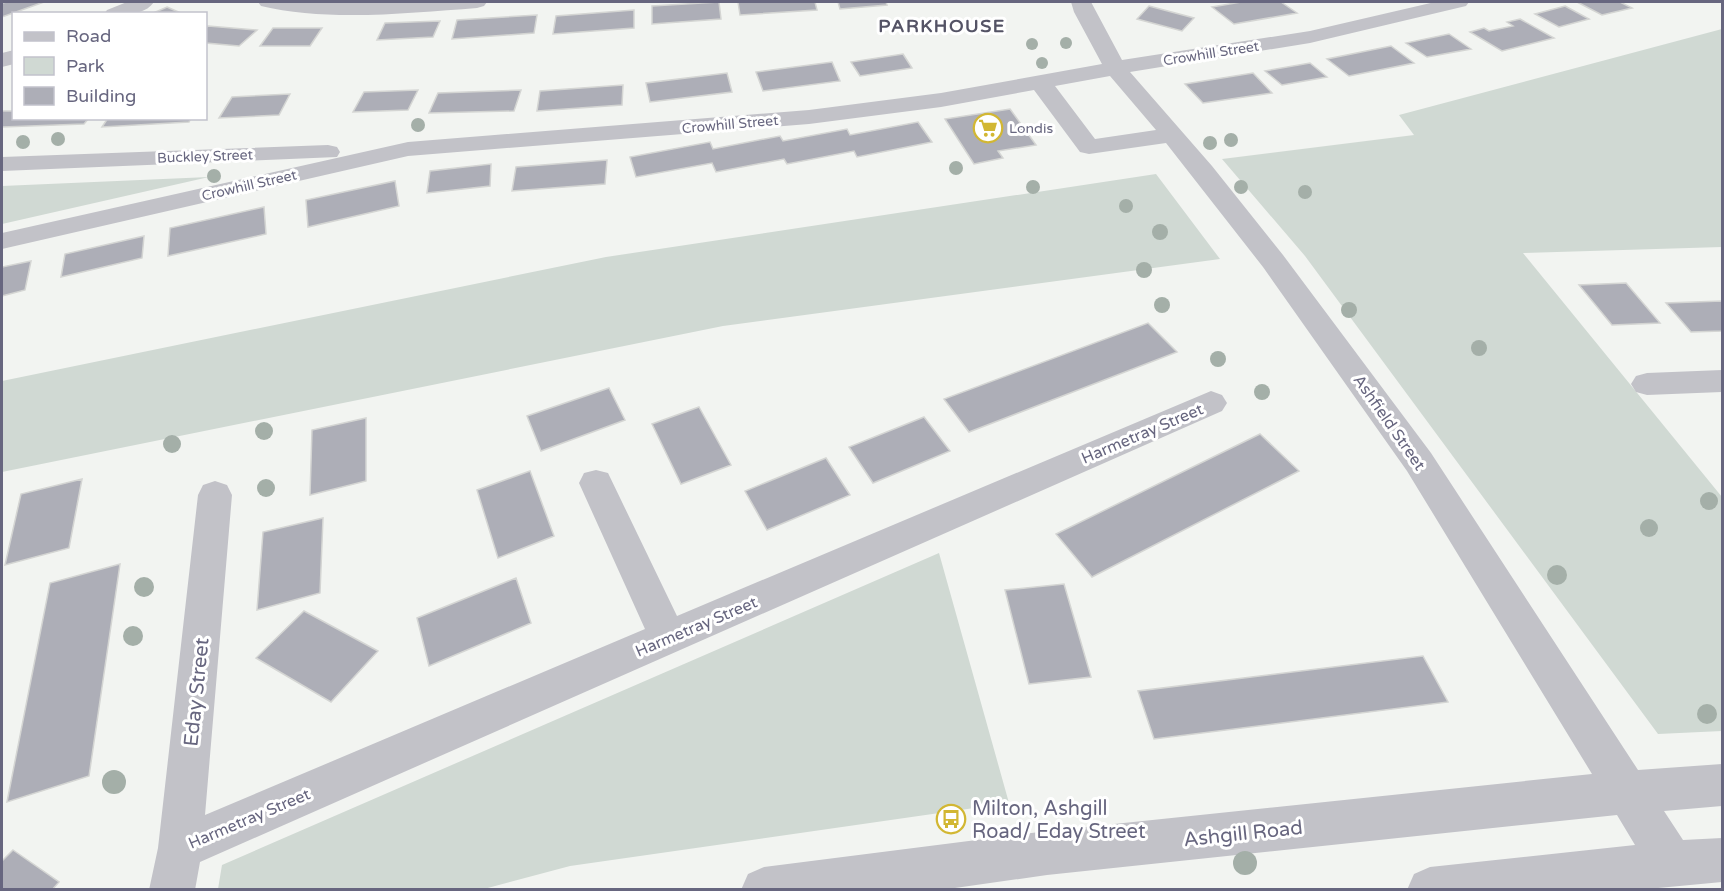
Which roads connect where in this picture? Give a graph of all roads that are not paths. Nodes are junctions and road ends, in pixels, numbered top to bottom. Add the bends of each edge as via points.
1 (144, 2) edge
2 (268, 2) edge
3 (477, 2) edge
4 (1081, 2) edge
5 (1459, 2) edge
6 (119, 12) edge
7 (1115, 68) junction
8 (1040, 82) junction
9 (1173, 135) junction
10 (408, 149) junction
11 (2, 164) edge
12 (2, 241) edge
13 (1722, 381) edge
14 (1647, 384) dead end
15 (1211, 403) dead end
16 (596, 483) dead end
17 (215, 495) dead end
18 (668, 638) junction
19 (1722, 785) edge
20 (1628, 792) junction
21 (180, 848) junction
22 (1722, 860) edge
23 (1672, 863) junction
24 (172, 890) edge
25 (764, 890) edge
26 (1430, 890) edge

1 - 6 street
2 - 3 street via 371,9
4 - 7 street, Ashfield Street
5 - 7 street, Crowhill Street via 1310,37
7 - 8 street, Crowhill Street
7 - 9 street, Ashfield Street
8 - 9 street via 1089,147
8 - 10 street, Crowhill Street via 809,117
9 - 20 street, Ashfield Street via 1273,261 1419,462
10 - 11 street, Buckley Street
10 - 12 street, Crowhill Street
13 - 14 street
15 - 18 street, Harmetray Street
16 - 18 street
17 - 21 street, Eday Street
18 - 21 street, Harmetray Street
19 - 20 street, Ashgill Road
20 - 23 street, Ashfield Street
20 - 25 street, Ashgill Road via 1047,853
21 - 24 street, Eday Street
22 - 23 street
23 - 26 street

